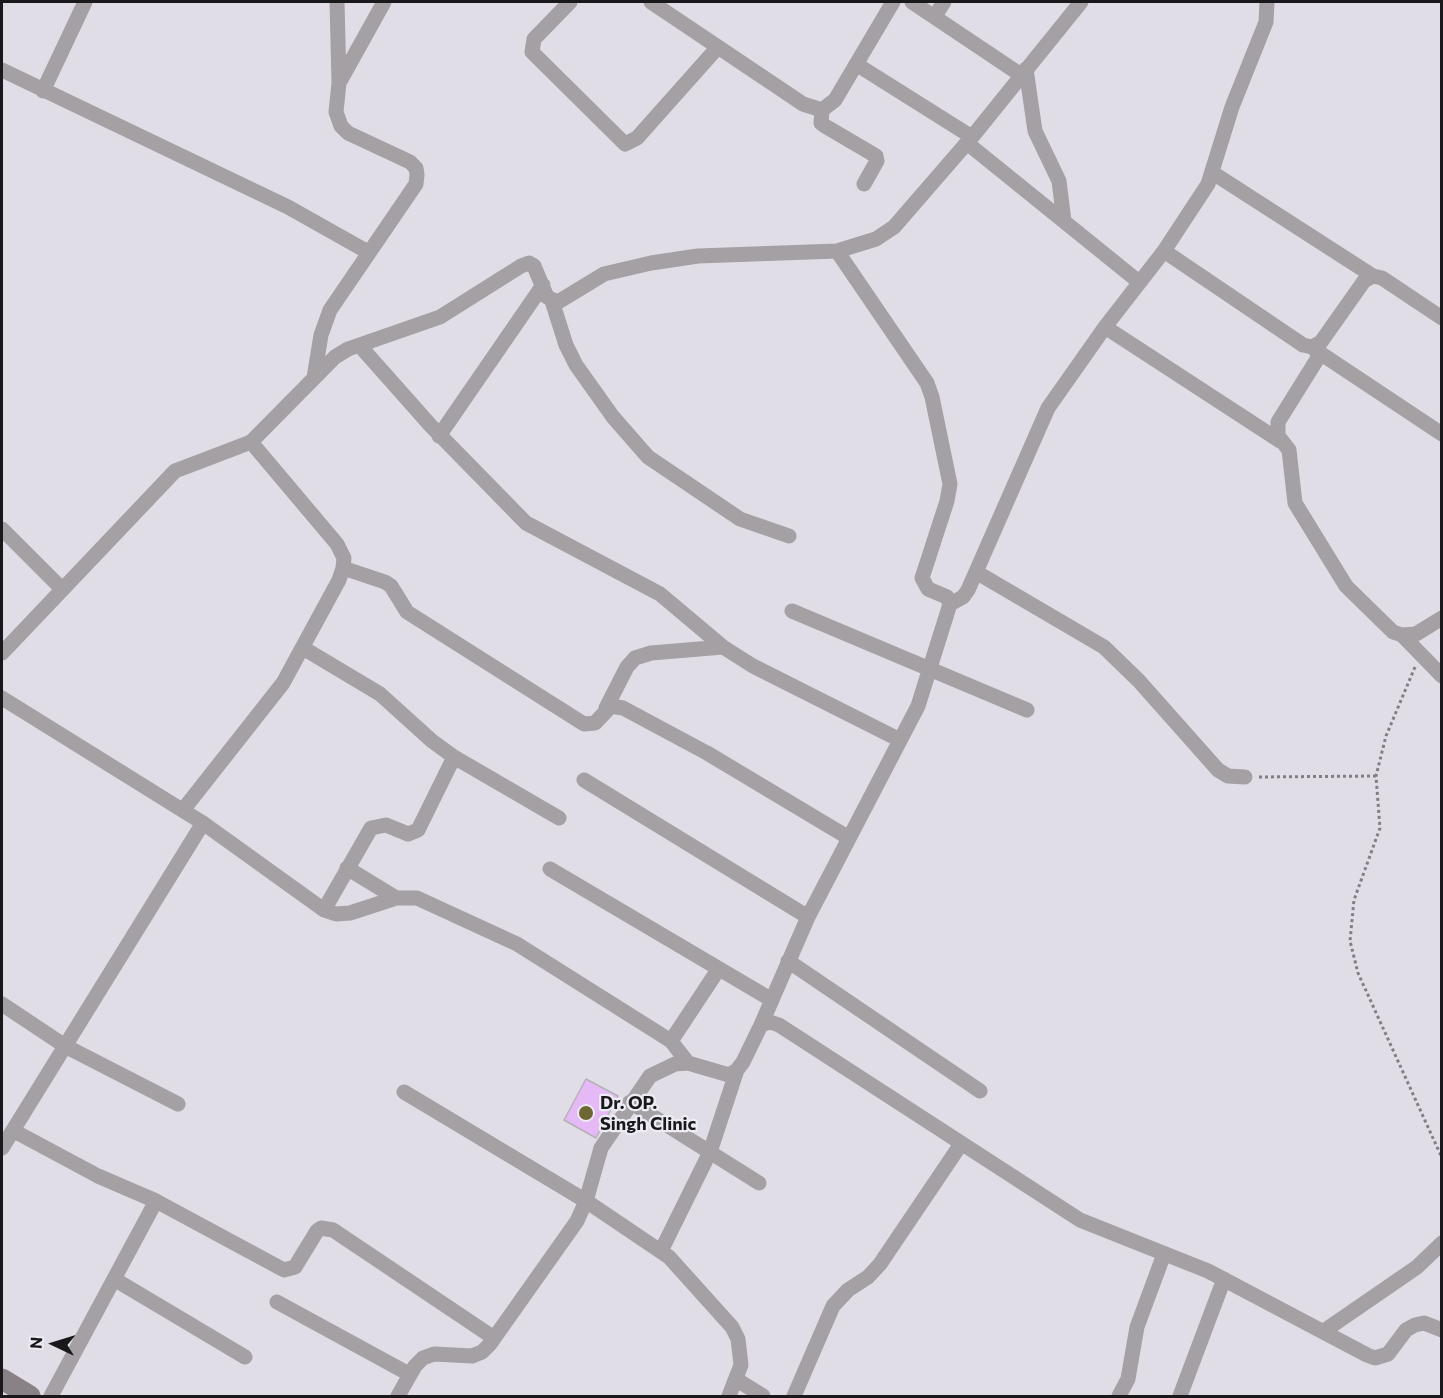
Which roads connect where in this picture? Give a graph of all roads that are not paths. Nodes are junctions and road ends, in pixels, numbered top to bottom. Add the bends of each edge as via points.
1 (85, 2) edge
2 (337, 2) edge
3 (384, 2) edge
4 (570, 2) edge
5 (651, 2) edge
6 (893, 2) edge
7 (912, 2) edge
8 (944, 2) edge
9 (1082, 2) edge
10 (1267, 2) edge
11 (935, 16) junction
12 (718, 46) junction
13 (856, 64) junction
14 (2, 70) edge
15 (1023, 72) junction
16 (339, 83) junction
17 (43, 91) junction
18 (822, 110) junction
19 (970, 140) junction
20 (1213, 173) junction
21 (864, 184) dead end
22 (1064, 221) junction
23 (837, 251) junction
24 (1164, 251) junction
25 (368, 252) junction
26 (1373, 276) junction
27 (1139, 282) junction
28 (543, 285) junction
29 (552, 301) junction
30 (1442, 318) edge
31 (1105, 327) junction
32 (360, 346) junction
33 (1316, 350) junction
34 (314, 378) junction
35 (1442, 434) edge
36 (439, 436) junction
37 (1280, 441) junction
38 (251, 442) junction
39 (2, 529) edge
40 (789, 536) dead end
41 (344, 568) junction
42 (976, 572) junction
43 (62, 589) junction
44 (950, 604) junction
45 (792, 611) dead end
46 (1442, 618) edge
47 (1402, 635) junction
48 (723, 646) junction
49 (303, 648) junction
50 (2, 652) edge
51 (932, 668) junction
52 (1442, 676) edge
53 (2, 698) edge
54 (606, 708) junction
55 (1027, 710) dead end
56 (900, 740) junction
57 (454, 757) junction
58 (1245, 777) road end
59 (584, 780) dead end
60 (183, 810) junction
61 (559, 818) dead end
62 (203, 823) junction
63 (849, 838) junction
64 (347, 868) junction
65 (549, 869) dead end
66 (396, 898) junction
67 (324, 910) junction
68 (808, 917) junction
69 (788, 961) junction
70 (718, 970) junction
71 (772, 1000) junction
72 (2, 1004) edge
73 (761, 1026) junction
74 (671, 1041) junction
75 (65, 1046) junction
76 (688, 1063) junction
77 (737, 1070) junction
78 (980, 1091) dead end
79 (404, 1092) dead end
80 (630, 1102) junction
81 (177, 1104) dead end
82 (6, 1139) edge
83 (962, 1144) junction
84 (710, 1152) junction
85 (759, 1183) dead end
86 (156, 1201) junction
87 (586, 1201) junction
88 (1442, 1243) edge
89 (661, 1251) junction
90 (1164, 1254) junction
91 (114, 1279) junction
92 (1224, 1279) junction
93 (277, 1302) dead end
94 (1442, 1330) edge
95 (1324, 1332) junction
96 (494, 1338) junction
97 (244, 1357) dead end
98 (409, 1374) junction
99 (2, 1379) edge
100 (737, 1380) junction
101 (30, 1396) edge
102 (51, 1396) edge
103 (398, 1396) edge
104 (729, 1396) edge
105 (763, 1396) edge
106 (794, 1396) edge
107 (1119, 1396) edge
108 (1180, 1396) edge

1 - 17 street
2 - 16 street
3 - 16 street
4 - 12 street via 534,39 532,52 625,144 637,138
5 - 12 street
6 - 13 street
7 - 11 street
8 - 11 street
9 - 15 street
10 - 20 street via 1266,22 1232,107
11 - 15 street
12 - 18 street via 803,104
13 - 18 street via 835,100
13 - 19 street
14 - 17 street
15 - 19 street
15 - 22 street via 1036,138 1057,174
16 - 25 street via 336,112 341,126 416,168 416,184
17 - 25 street via 288,207
18 - 21 street via 821,123 876,156
19 - 22 street
19 - 23 street via 894,227 876,238
20 - 24 street
20 - 26 street
22 - 27 street
23 - 29 street via 670,259 604,274 564,301
23 - 44 street via 927,383 932,397 950,484 922,578 928,589 947,597
24 - 27 street
24 - 33 street
25 - 34 street via 324,323
26 - 30 street
26 - 33 street via 1364,281
27 - 31 street
28 - 29 street
28 - 32 street via 529,263 440,317
28 - 36 street
29 - 40 street via 579,371 648,457 740,519
31 - 37 street
31 - 42 street via 1041,422
32 - 34 street via 334,357
32 - 36 street
33 - 35 street
33 - 37 street via 1280,416
34 - 38 street
36 - 48 street via 526,523 660,594
37 - 47 street via 1289,450 1291,487 1299,511 1350,591 1386,627
38 - 41 street via 337,544
38 - 43 street via 175,471
39 - 43 street
41 - 49 street
41 - 54 street via 385,582 407,612 578,721 595,723
42 - 44 street via 963,597
42 - 58 street via 1104,646 1218,770 1228,776
43 - 50 street
44 - 51 street
45 - 51 street
46 - 47 street via 1416,634
47 - 52 street
48 - 54 street via 635,658
48 - 56 street via 753,666
49 - 57 street via 380,694
49 - 60 street via 273,697
51 - 55 street
51 - 56 street
53 - 60 street
54 - 63 street via 617,706 707,753
56 - 63 street
57 - 61 street
57 - 64 street via 418,830 408,834 386,825 371,828
59 - 68 street
60 - 62 street
62 - 67 street
62 - 75 street
63 - 68 street
64 - 66 street
64 - 67 street
65 - 70 street
66 - 67 street via 350,913
66 - 74 street via 417,898 517,944
68 - 69 street
69 - 71 street
69 - 78 street
70 - 71 street
70 - 74 street
71 - 73 street
72 - 75 street
73 - 77 street
73 - 83 street via 770,1022 778,1025
74 - 76 street
75 - 81 street
75 - 82 street
76 - 77 street via 720,1074 729,1075
76 - 80 street via 675,1064 650,1076
77 - 84 street
79 - 87 street
80 - 84 street
80 - 87 street via 601,1148
82 - 86 street
83 - 90 street via 1080,1220
83 - 106 street via 880,1264 833,1306
84 - 85 street
84 - 89 street
86 - 91 street
86 - 96 street via 284,1270 295,1267 317,1231 333,1230
87 - 89 street
87 - 96 street via 577,1221
88 - 95 street via 1417,1267
89 - 100 street via 732,1327 741,1351
90 - 92 street
90 - 107 street via 1137,1327 1128,1379
91 - 97 street
91 - 102 street
92 - 95 street
92 - 108 street
93 - 98 street
94 - 95 street via 1424,1323 1415,1325 1406,1330 1389,1354 1376,1358
96 - 98 street via 482,1352 472,1356 434,1354 423,1358
98 - 103 street
99 - 101 street
100 - 104 street
100 - 105 street

